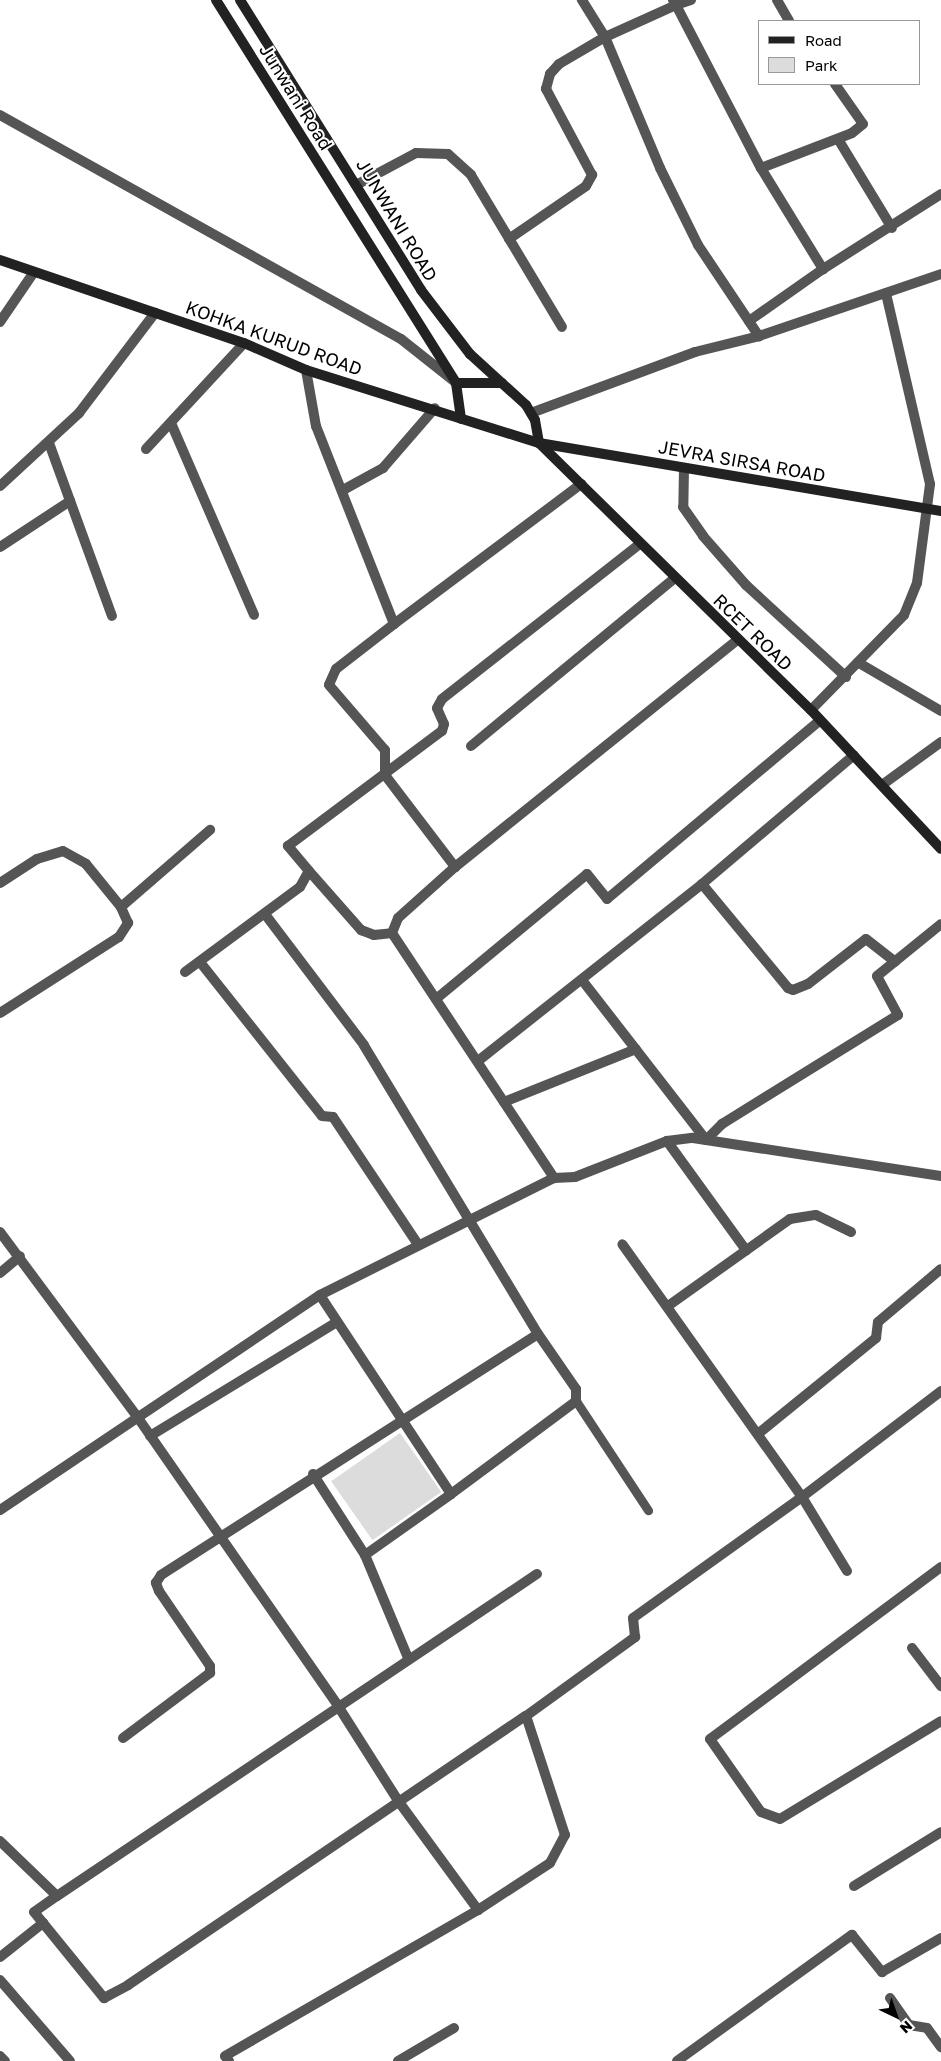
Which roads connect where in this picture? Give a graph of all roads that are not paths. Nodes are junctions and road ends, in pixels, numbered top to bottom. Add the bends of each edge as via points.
1 (216, 0) edge
2 (240, 0) edge
3 (582, 0) edge
4 (691, 0) edge
5 (777, 0) edge
6 (674, 3) edge
7 (788, 20) edge
8 (605, 37) junction
9 (836, 85) edge
10 (0, 115) edge
11 (838, 139) junction
12 (761, 168) junction
13 (358, 184) junction
14 (941, 194) edge
15 (892, 228) junction
16 (509, 239) junction
17 (0, 260) edge
18 (822, 269) junction
19 (34, 272) junction
20 (941, 274) edge
21 (886, 293) junction
22 (155, 313) junction
23 (749, 321) junction
24 (0, 322) edge
25 (562, 327) dead end
26 (759, 336) junction
27 (244, 343) junction
28 (306, 370) junction
29 (456, 383) junction
30 (502, 383) junction
31 (435, 408) junction
32 (531, 413) junction
33 (461, 419) junction
34 (171, 423) junction
35 (50, 443) junction
36 (538, 443) junction
37 (146, 450) dead end
38 (684, 468) junction
39 (581, 484) junction
40 (0, 486) edge
41 (343, 490) junction
42 (70, 500) junction
43 (928, 508) junction
44 (941, 511) edge
45 (640, 544) junction
46 (0, 547) edge
47 (675, 578) junction
48 (254, 615) dead end
49 (112, 616) dead end
50 (394, 624) junction
51 (737, 640) junction
52 (859, 663) junction
53 (846, 677) junction
54 (811, 710) junction
55 (941, 711) edge
56 (820, 720) junction
57 (941, 742) edge
58 (472, 746) dead end
59 (854, 755) junction
60 (384, 775) junction
61 (882, 786) junction
62 (210, 830) dead end
63 (941, 850) edge
64 (455, 866) junction
65 (309, 871) junction
66 (0, 883) edge
67 (702, 884) junction
68 (121, 908) junction
69 (265, 914) junction
70 (941, 924) edge
71 (392, 933) junction
72 (200, 962) junction
73 (895, 962) junction
74 (185, 972) dead end
75 (582, 980) junction
76 (436, 998) junction
77 (0, 1013) edge
78 (636, 1049) junction
79 (478, 1062) junction
80 (504, 1102) junction
81 (706, 1140) junction
82 (667, 1141) junction
83 (941, 1176) edge
84 (554, 1178) junction
85 (468, 1220) junction
86 (0, 1232) edge
87 (851, 1232) dead end
88 (417, 1243) junction
89 (622, 1244) dead end
90 (746, 1250) junction
91 (20, 1256) junction
92 (941, 1269) edge
93 (0, 1273) edge
94 (320, 1294) junction
95 (668, 1306) junction
96 (337, 1322) junction
97 (538, 1334) junction
98 (941, 1391) edge
99 (576, 1401) junction
100 (136, 1415) junction
101 (400, 1419) junction
102 (759, 1433) junction
103 (150, 1436) junction
104 (313, 1474) junction
105 (451, 1494) junction
106 (802, 1497) junction
107 (0, 1510) edge
108 (648, 1510) dead end
109 (219, 1535) junction
110 (365, 1555) junction
111 (941, 1567) edge
112 (847, 1571) dead end
113 (537, 1574) dead end
114 (912, 1648) dead end
115 (408, 1658) junction
116 (941, 1686) edge
117 (338, 1706) junction
118 (526, 1716) junction
119 (941, 1721) edge
120 (122, 1738) dead end
121 (399, 1802) junction
122 (941, 1832) edge
123 (0, 1841) edge
124 (854, 1886) dead end
125 (57, 1896) junction
126 (478, 1910) junction
127 (43, 1923) junction
128 (941, 1938) edge
129 (0, 1957) edge
130 (0, 1980) edge
131 (890, 1998) dead end
132 (454, 2028) dead end
133 (941, 2047) edge
134 (0, 2056) edge
135 (224, 2059) edge
136 (4, 2061) edge
137 (70, 2061) edge
138 (398, 2061) edge
139 (677, 2061) edge

1 - 29 main road, Junwani Road
2 - 13 main road, JUNWANI ROAD
3 - 8 street
4 - 6 street
5 - 7 street
6 - 8 street
6 - 12 street
8 - 16 street via 559,64 547,80 550,99 592,170 590,181
8 - 23 street via 660,168 698,245
9 - 11 street via 863,124
10 - 29 street via 401,339
11 - 12 street
11 - 15 street
12 - 18 street
13 - 16 street via 416,153 448,154 471,175
13 - 30 main road, JUNWANI ROAD via 449,332
14 - 15 street
15 - 18 street
16 - 25 street
17 - 19 main road, KOHKA KURUD ROAD
18 - 23 street
19 - 22 main road, KOHKA KURUD ROAD
19 - 24 street
20 - 21 street
21 - 26 street
21 - 43 street via 930,484
22 - 27 main road, KOHKA KURUD ROAD
22 - 35 street via 106,381
23 - 26 street
26 - 32 street via 695,352
27 - 28 main road, KOHKA KURUD ROAD
27 - 34 street
28 - 31 main road, KOHKA KURUD ROAD
28 - 41 street via 316,426
29 - 30 main road
29 - 33 main road, Junwani Road
30 - 32 main road, JUNWANI ROAD
31 - 33 main road, KOHKA KURUD ROAD
31 - 41 street via 383,468
32 - 36 main road
33 - 36 main road, KOHKA KURUD ROAD
34 - 37 street
34 - 48 street
35 - 40 street
35 - 42 street
36 - 38 main road, JEVRA SIRSA ROAD
36 - 39 main road, RCET ROAD
38 - 43 main road, JEVRA SIRSA ROAD
38 - 53 street via 683,507 703,536 746,585
39 - 45 main road, RCET ROAD
39 - 50 street
41 - 50 street
42 - 46 street
42 - 49 street
43 - 44 main road, JEVRA SIRSA ROAD
43 - 52 street via 914,599
45 - 47 main road, RCET ROAD
45 - 60 street via 442,699 437,708 444,724 442,731
47 - 51 main road, RCET ROAD
47 - 58 street
50 - 60 street via 336,669 329,679 331,689 385,750
51 - 54 main road, RCET ROAD
51 - 64 street
52 - 53 street
52 - 55 street
53 - 54 street
54 - 56 main road, RCET ROAD
56 - 59 main road, RCET ROAD
56 - 76 street via 607,899 587,874
57 - 61 street
59 - 61 main road, RCET ROAD
59 - 67 street
60 - 64 street
60 - 65 street via 288,846
61 - 63 main road, RCET ROAD
62 - 68 street
64 - 71 street via 398,918
65 - 69 street via 300,887
65 - 71 street via 361,930 374,935
66 - 68 street via 37,859 63,851 86,864
67 - 73 street via 788,988 808,984 866,939
67 - 75 street
68 - 77 street via 128,923 119,937
69 - 72 street
69 - 85 street via 364,1045
70 - 73 street
71 - 76 street
72 - 74 street
72 - 88 street via 322,1116 332,1117
73 - 81 street via 877,976 898,1015 722,1124
75 - 78 street
75 - 79 street
76 - 79 street
78 - 80 street
78 - 81 street
79 - 80 street
80 - 84 street
81 - 82 street
81 - 83 street
82 - 84 street via 575,1177
82 - 90 street
84 - 85 street
85 - 88 street
85 - 97 street
86 - 91 street
87 - 90 street via 828,1219 802,1215 790,1219
88 - 94 street
89 - 95 street
90 - 95 street
91 - 93 street
91 - 100 street
92 - 102 street via 878,1322 876,1338
94 - 96 street
94 - 100 street
95 - 102 street
96 - 101 street
96 - 103 street
97 - 99 street via 576,1389
97 - 101 street
98 - 106 street
99 - 105 street
99 - 108 lane
100 - 103 street
100 - 107 street
101 - 104 street
101 - 105 street
102 - 106 street
103 - 109 street
104 - 109 street
104 - 110 street
105 - 110 street
106 - 112 street
106 - 118 street via 633,1618 635,1637
109 - 117 street
109 - 120 street via 160,1575 156,1583 210,1673
110 - 115 street
111 - 119 street via 710,1739 761,1812 780,1819
113 - 115 street
114 - 116 street
115 - 117 street
117 - 121 street
117 - 125 street
118 - 121 street
118 - 126 street via 562,1823 564,1844 550,1862
121 - 126 street
121 - 127 street via 104,1998
122 - 124 street
123 - 125 street
125 - 127 street via 34,1912
126 - 135 street
127 - 129 street
128 - 139 street via 882,1972 852,1936
130 - 137 street
131 - 133 street via 909,2025 926,2028
132 - 138 street
134 - 136 street

